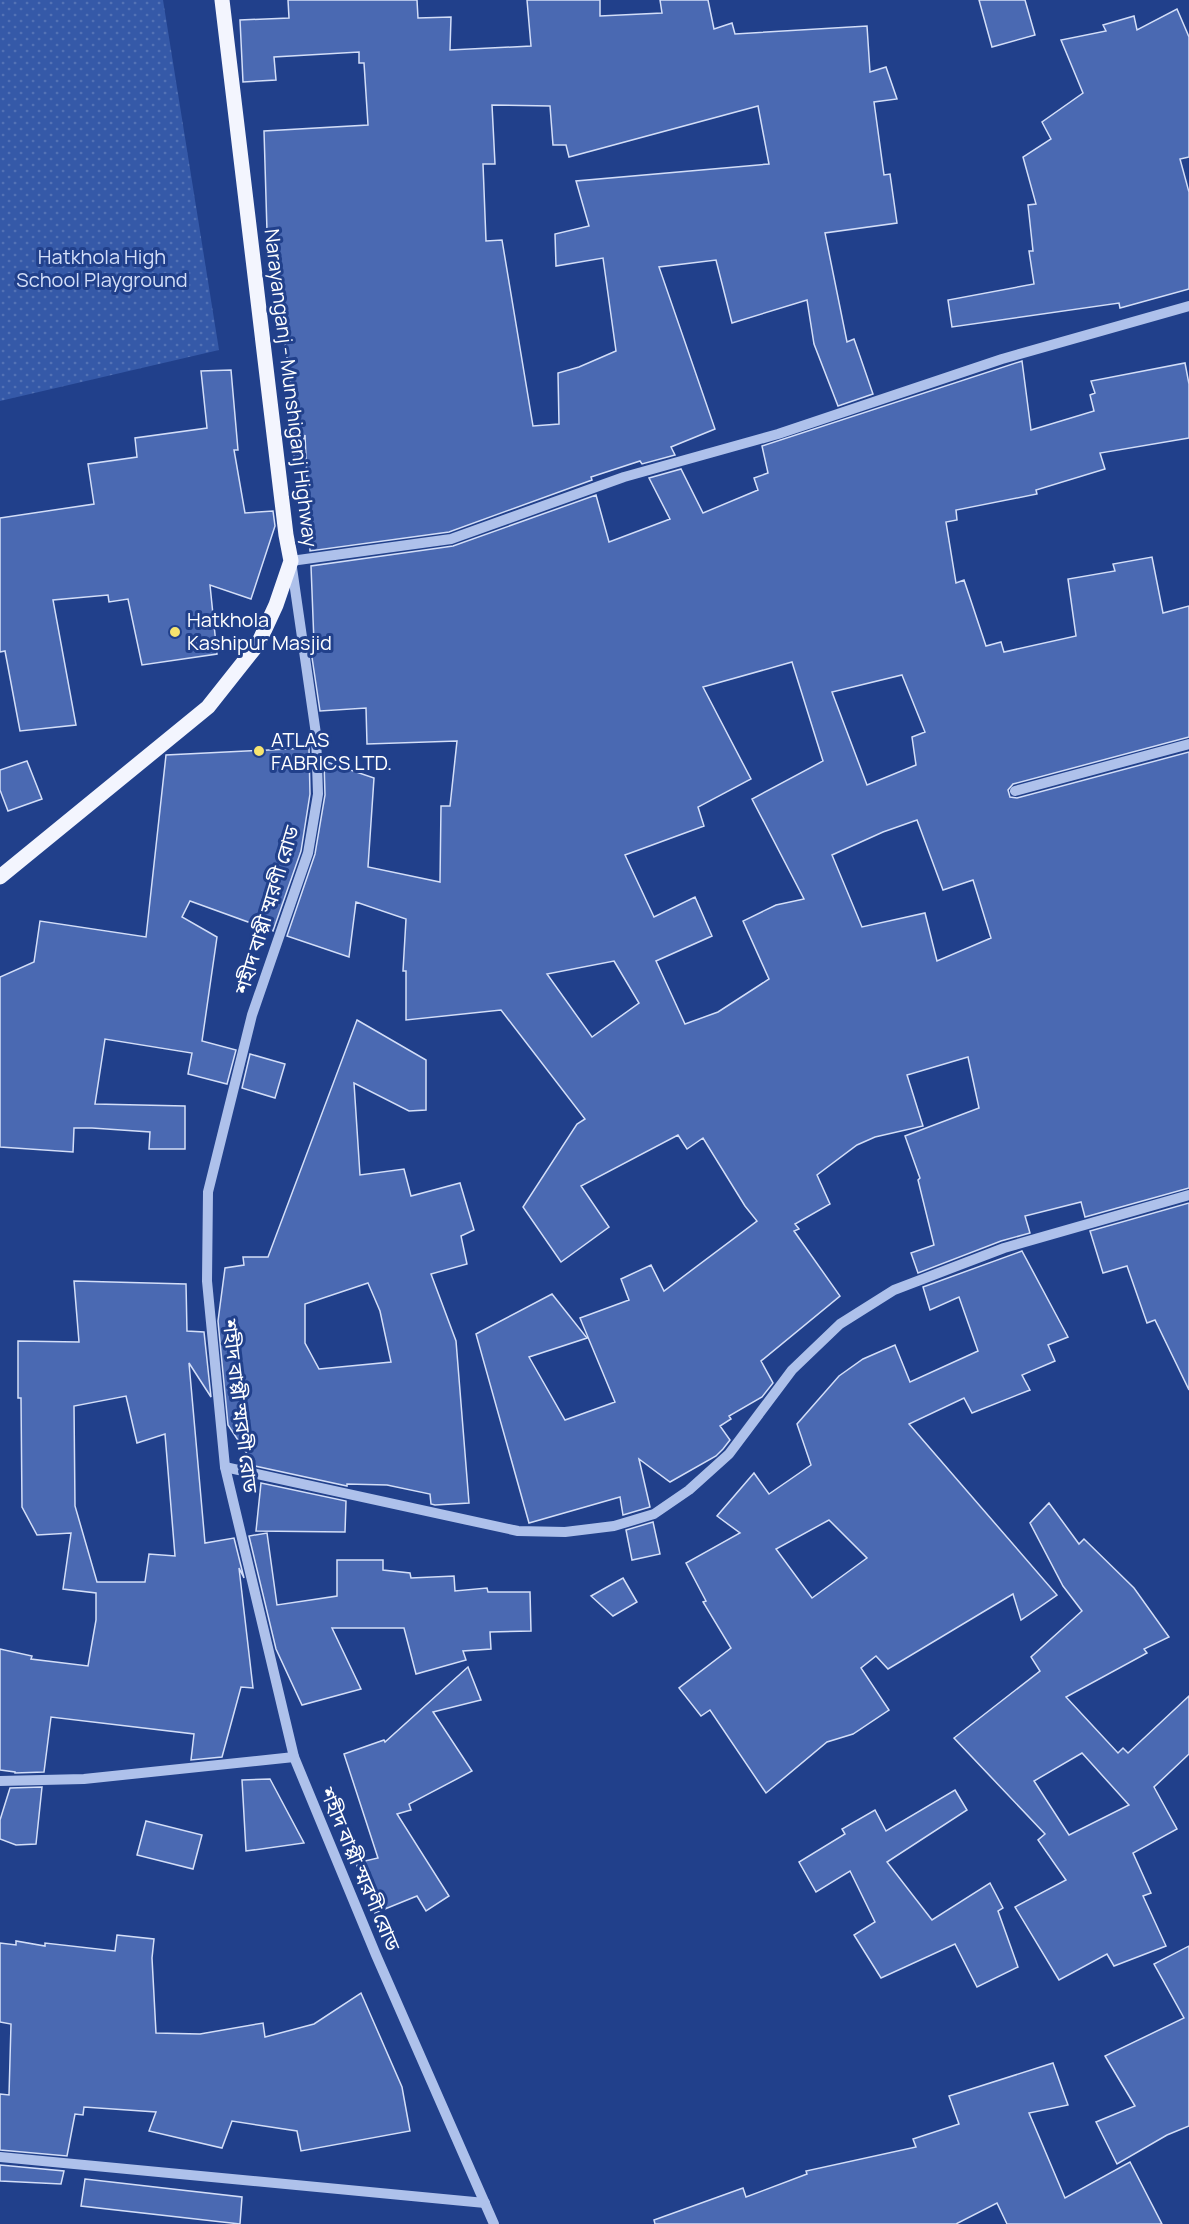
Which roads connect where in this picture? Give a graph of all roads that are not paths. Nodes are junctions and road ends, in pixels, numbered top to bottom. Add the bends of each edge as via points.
1 (222, 0) edge
2 (1189, 306) edge
3 (291, 561) junction
4 (1189, 744) edge
5 (1015, 791) dead end
6 (0, 877) edge
7 (1189, 1195) edge
8 (225, 1467) junction
9 (294, 1757) junction
10 (0, 1781) edge
11 (0, 2157) edge
12 (485, 2203) junction
13 (494, 2224) edge

1 - 3 main road, Narayanganj - Munshiganj Highway
2 - 3 street via 1002,359 778,434 624,477 451,538
3 - 6 main road, Narayanganj - Munshiganj Highway via 258,644 208,707
3 - 8 street, শহীদ বাপ্পী স্মরণী রোড via 316,734 318,794 308,853 252,1015 208,1192 207,1281
4 - 5 street
7 - 8 street via 1004,1248 894,1290 840,1324 792,1370 729,1454 689,1490 654,1514 614,1526 565,1532 518,1531
8 - 9 street, শহীদ বাপ্পী স্মরণী রোড
9 - 10 street via 84,1779
9 - 12 street, শহীদ বাপ্পী স্মরণী রোড
11 - 12 street
12 - 13 street, শহীদ বাপ্পী স্মরণী রোড

